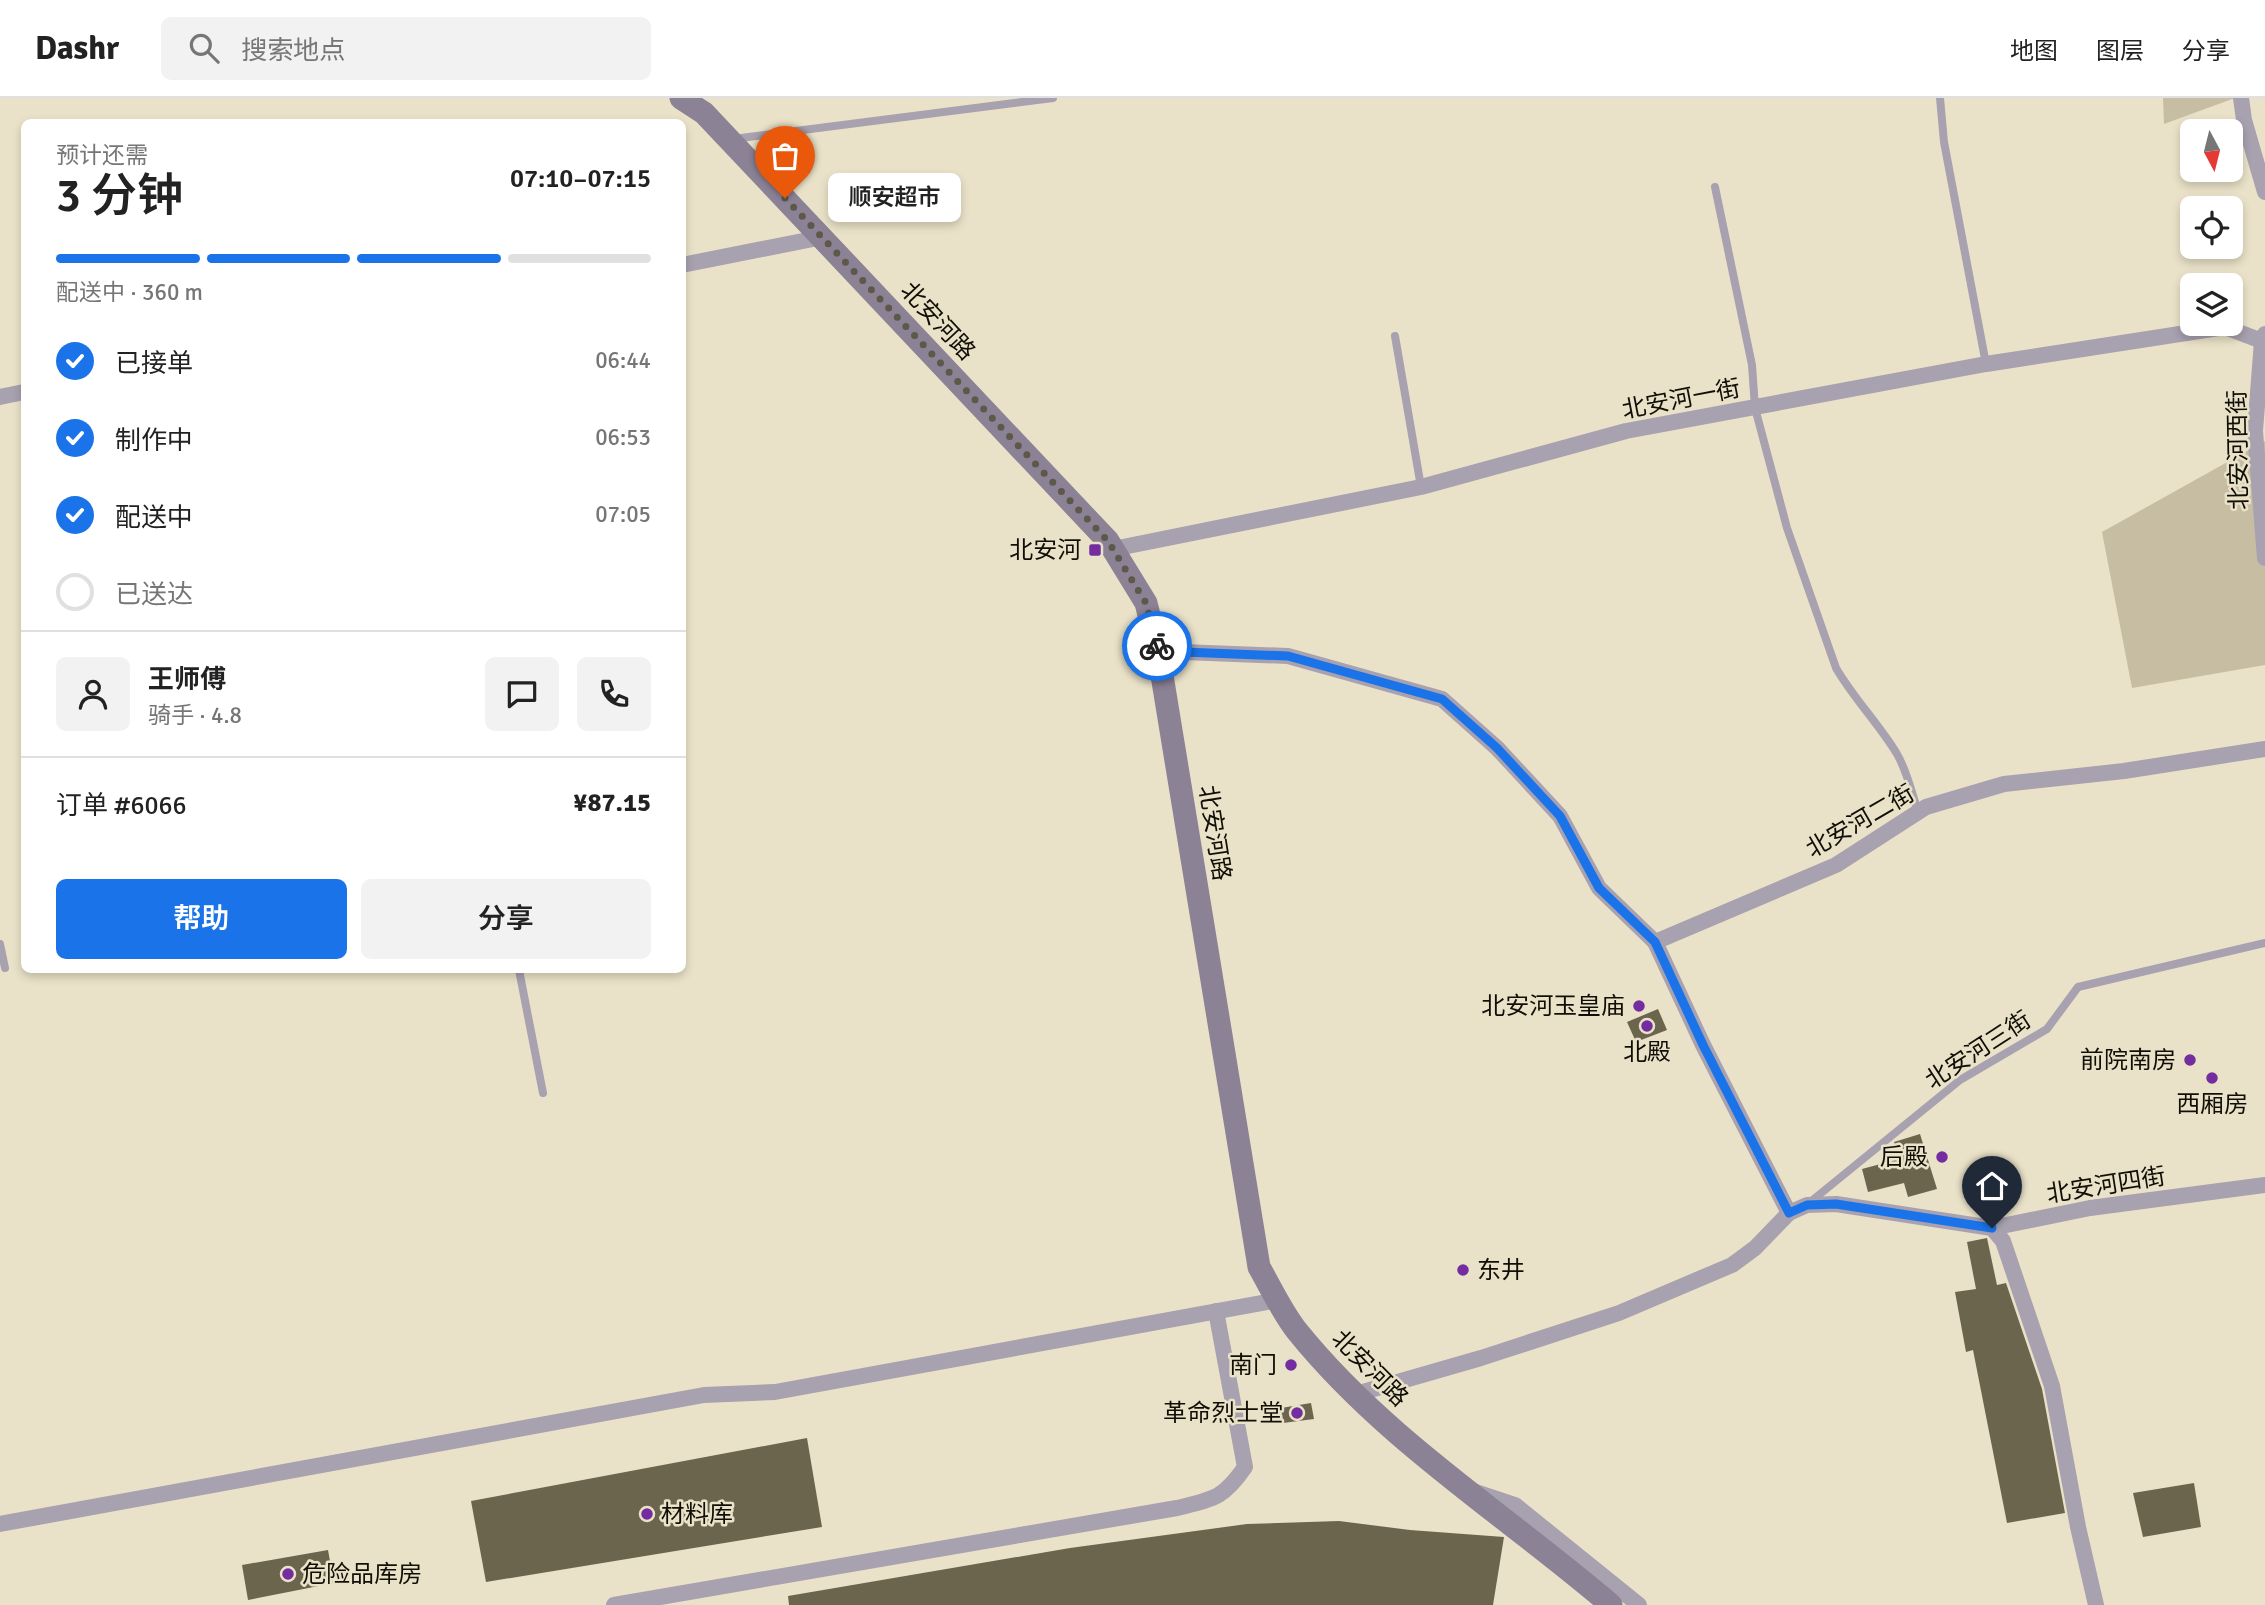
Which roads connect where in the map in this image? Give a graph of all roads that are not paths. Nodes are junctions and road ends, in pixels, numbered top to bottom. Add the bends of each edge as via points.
1 (681, 98) edge
2 (1053, 98) edge
3 (1940, 98) edge
4 (2241, 98) edge
5 (729, 139) junction
6 (1715, 187) dead end
7 (2265, 192) edge
8 (823, 237) junction
9 (686, 264) edge
10 (1395, 336) dead end
11 (2263, 337) edge
12 (1986, 364) junction
13 (21, 393) edge
14 (0, 397) edge
15 (1755, 408) junction
16 (2260, 430) edge
17 (1421, 487) junction
18 (1113, 550) junction
19 (2265, 558) edge
20 (1158, 651) junction
21 (2265, 749) edge
22 (1918, 812) junction
23 (1655, 942) junction
24 (2265, 943) edge
25 (0, 944) edge
26 (5, 968) dead end
27 (520, 973) edge
28 (542, 1093) dead end
29 (2265, 1185) edge
30 (1807, 1205) junction
31 (1789, 1213) junction
32 (1992, 1228) junction
33 (1278, 1300) junction
34 (1216, 1311) junction
35 (1356, 1394) junction
36 (1461, 1488) junction
37 (0, 1524) edge
38 (614, 1605) edge
39 (1611, 1605) edge
40 (1639, 1605) edge
41 (2096, 1605) edge

1 - 5 main road, 北安河路 via 704,113
2 - 5 lane
3 - 12 lane via 1944,142
4 - 7 street
5 - 8 main road, 北安河路
6 - 15 lane via 1752,365
8 - 9 street
8 - 18 main road, 北安河路
10 - 17 lane
11 - 12 street, 北安河一街 via 2225,327
11 - 16 street, 北安河西街
12 - 15 street, 北安河一街
13 - 14 street
15 - 17 street, 北安河一街 via 1626,431
15 - 22 lane via 1787,528 1836,668 1899,757
16 - 19 street, 北安河西街
17 - 18 street, 北安河一街
18 - 20 main road, 北安河路 via 1146,603
20 - 23 street via 1288,656 1442,699 1497,748 1560,816 1599,888
20 - 33 main road, 北安河路 via 1259,1267
21 - 22 street, 北安河二街 via 2004,784
22 - 23 street, 北安河二街 via 1836,865
23 - 31 street
24 - 30 lane, 北安河三街 via 2078,987 2047,1029 1960,1080
25 - 26 lane
27 - 28 lane
29 - 32 street, 北安河四街 via 2090,1208
30 - 31 street, 北安河四街
30 - 32 street, 北安河四街 via 1836,1204
31 - 35 street via 1732,1265 1644,1302 1481,1358
32 - 41 street via 2003,1241 2052,1386
33 - 34 street
33 - 35 main road, 北安河路 via 1296,1330
34 - 37 street via 775,1392 705,1395
34 - 38 street via 1245,1467 1230,1488 1210,1500
35 - 36 main road, 北安河路
36 - 39 main road, 北安河路 via 1554,1556
36 - 40 street via 1515,1505

